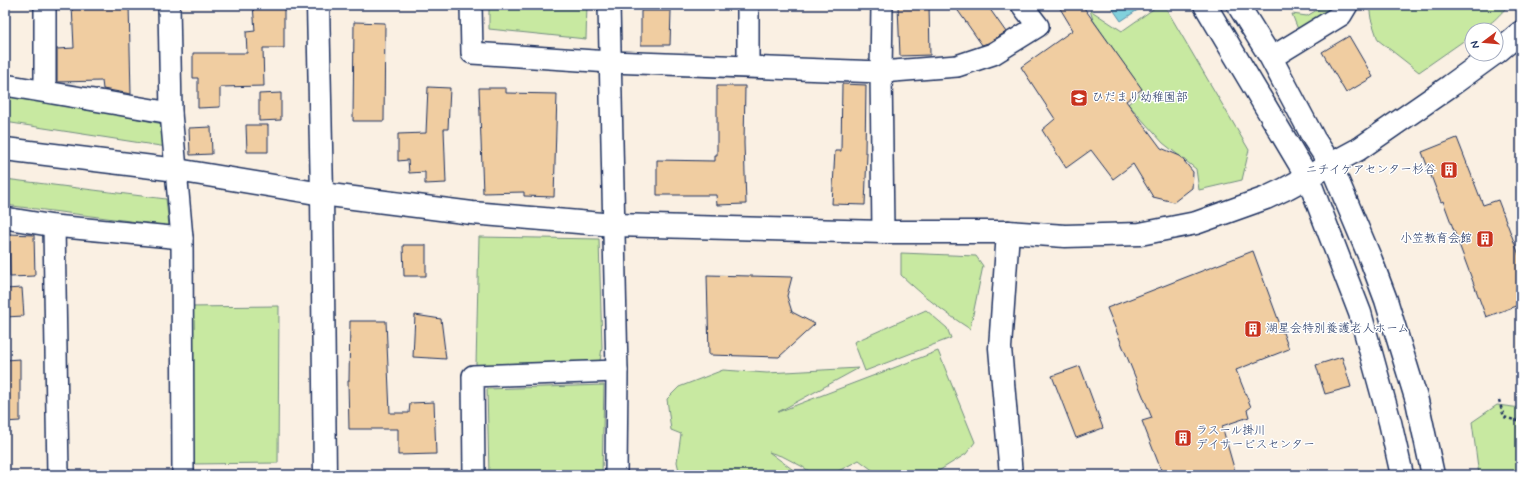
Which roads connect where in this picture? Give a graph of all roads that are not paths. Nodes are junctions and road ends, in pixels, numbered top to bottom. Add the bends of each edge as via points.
1 (45, 5) edge
2 (168, 5) edge
3 (318, 5) edge
4 (471, 5) edge
5 (609, 5) edge
6 (748, 5) edge
7 (882, 5) edge
8 (1022, 5) edge
9 (1205, 5) edge
10 (1238, 5) edge
11 (1347, 5) edge
12 (1521, 32) edge
13 (1504, 46) edge
14 (1271, 58) junction
15 (610, 62) junction
16 (1483, 62) edge
17 (748, 66) junction
18 (881, 72) junction
19 (5, 85) edge
20 (45, 91) junction
21 (171, 113) junction
22 (5, 149) edge
23 (1331, 165) junction
24 (177, 170) junction
25 (1308, 178) junction
26 (322, 194) junction
27 (5, 218) edge
28 (614, 224) junction
29 (54, 226) junction
30 (883, 232) junction
31 (1008, 232) junction
32 (182, 238) junction
33 (617, 371) junction
34 (58, 475) edge
35 (183, 475) edge
36 (325, 475) edge
37 (474, 475) edge
38 (616, 475) edge
39 (1011, 475) edge
40 (1402, 475) edge
41 (1433, 475) edge

1 - 20 street
2 - 21 street
3 - 26 street
4 - 15 street via 472,53
5 - 15 street
6 - 17 street
7 - 18 street
8 - 18 street via 1038,26 993,54 957,66
9 - 25 street
10 - 14 street
11 - 14 street via 1341,14
12 - 13 street
14 - 23 street via 1314,139
15 - 17 street
15 - 28 street
16 - 23 street via 1359,149
17 - 18 street
18 - 30 street
19 - 20 street
20 - 21 street
21 - 24 street
22 - 24 street
23 - 25 street
23 - 41 street via 1386,300 1417,402
24 - 26 street
24 - 32 street
25 - 31 street via 1266,198 1196,224 1140,234 1065,236
25 - 40 street via 1360,313
26 - 28 street via 472,213
26 - 36 street
27 - 29 street
28 - 30 street
28 - 33 street
29 - 32 street
29 - 34 street
30 - 31 street
31 - 39 street via 1000,348
32 - 35 street
33 - 37 street via 473,376
33 - 38 street

